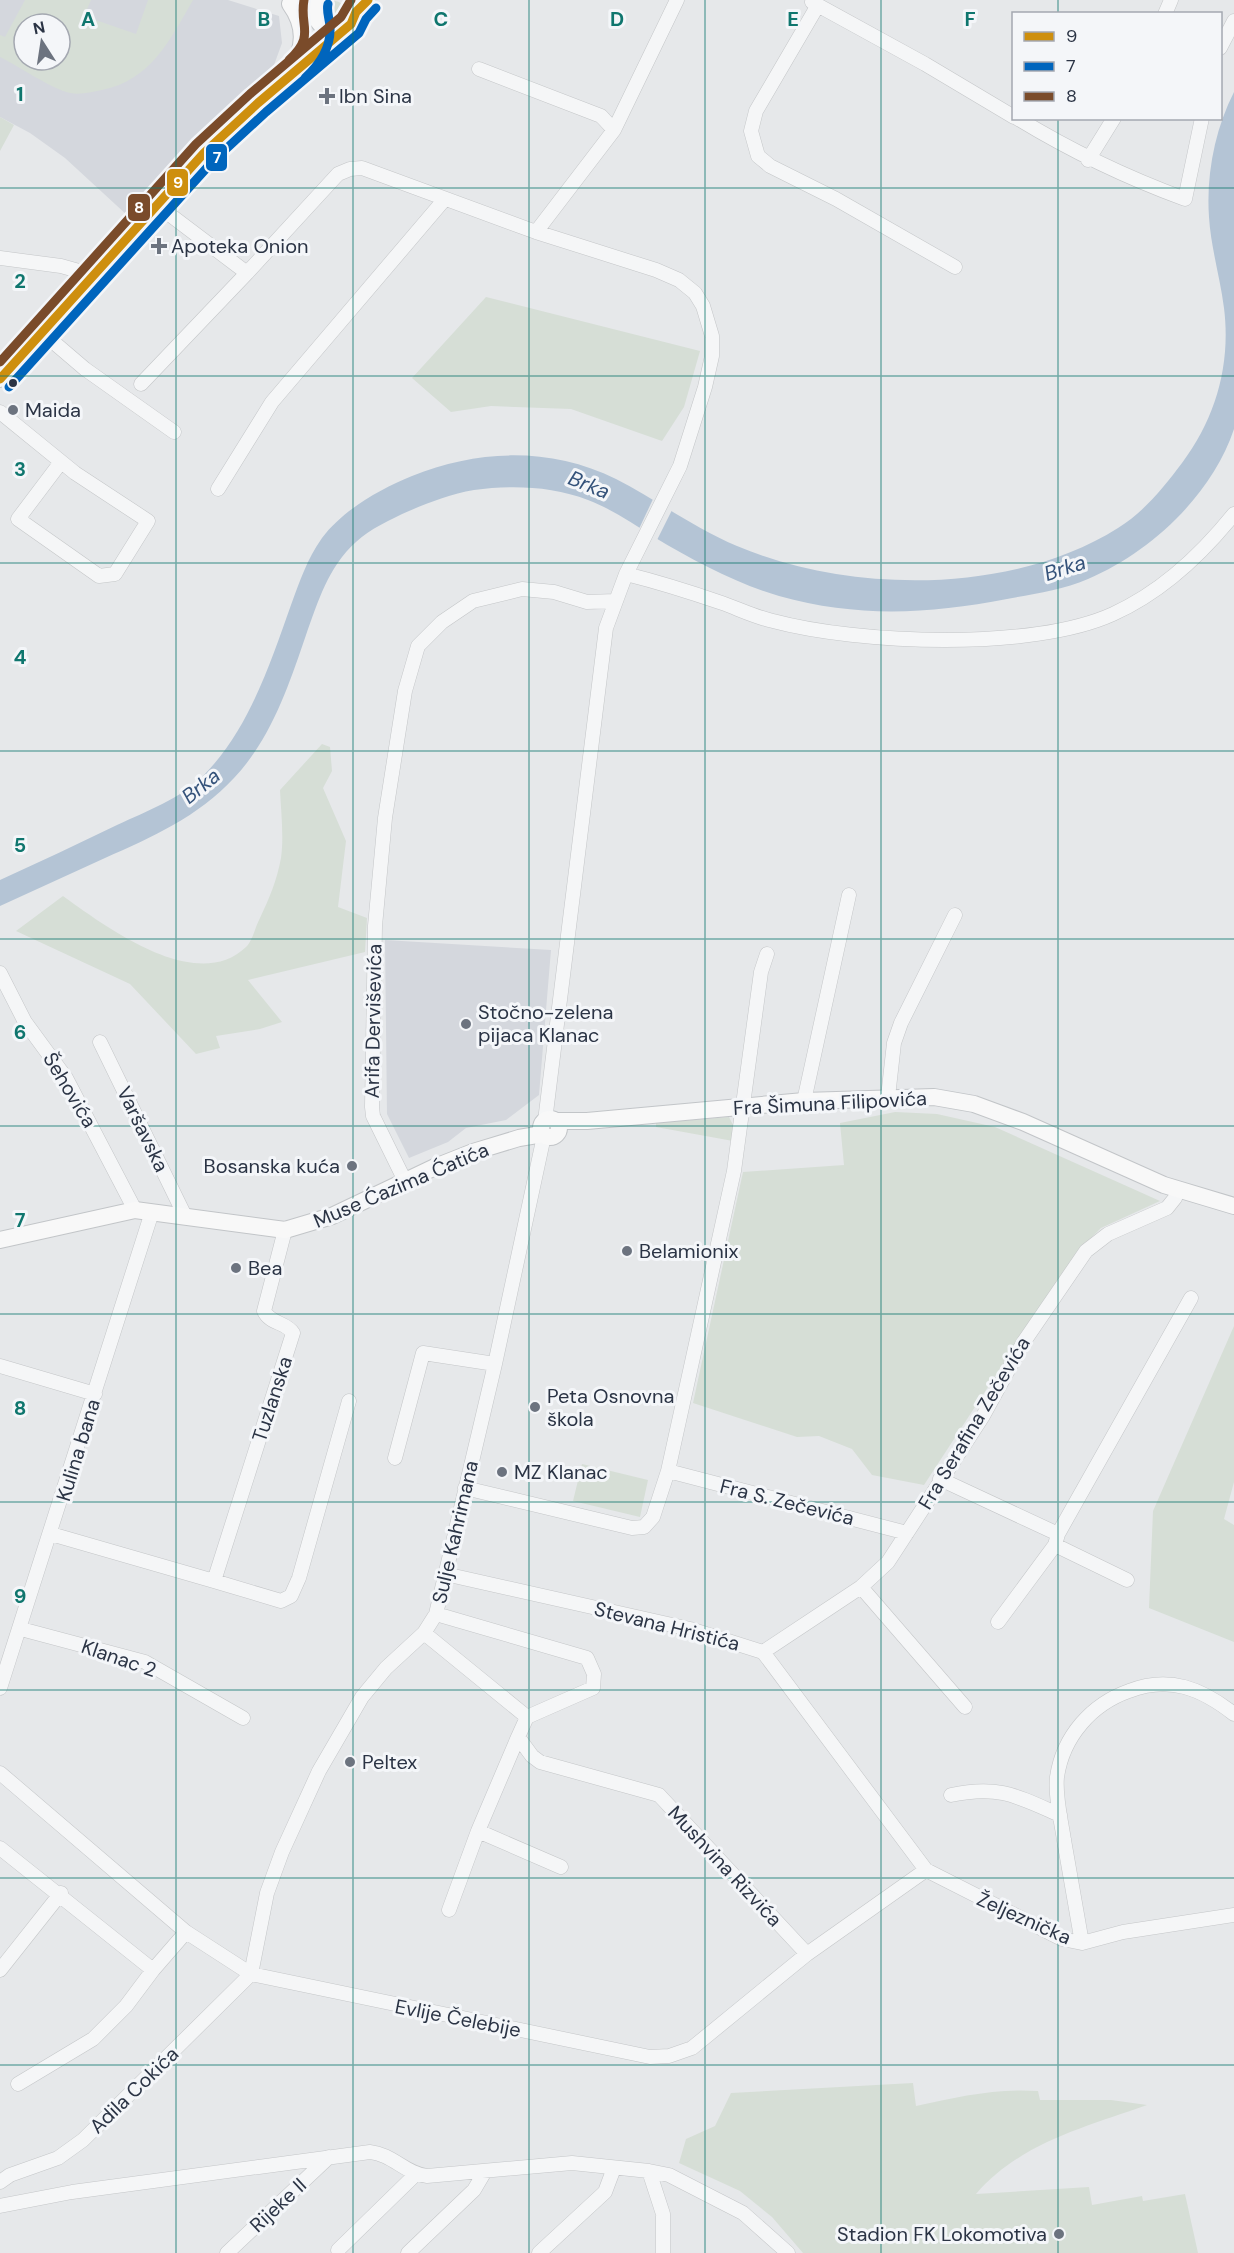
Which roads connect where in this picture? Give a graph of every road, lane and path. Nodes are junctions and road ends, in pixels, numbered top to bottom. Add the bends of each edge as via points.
1 (368, 0) edge
2 (677, 0) edge
3 (283, 2) edge
4 (814, 3) edge
5 (354, 6) edge
6 (316, 13) edge
7 (1234, 21) edge
8 (345, 28) junction
9 (1222, 46) edge
10 (307, 61) junction
11 (479, 69) dead end
12 (282, 81) junction
13 (1012, 116) edge
14 (1019, 120) edge
15 (1113, 120) edge
16 (1202, 120) edge
17 (614, 130) junction
18 (1088, 159) junction
19 (444, 200) junction
20 (157, 205) junction
21 (536, 232) junction
22 (0, 258) edge
23 (955, 267) dead end
24 (247, 273) junction
25 (93, 275) junction
26 (44, 334) junction
27 (0, 378) edge
28 (141, 384) dead end
29 (0, 412) edge
30 (174, 432) dead end
31 (61, 462) junction
32 (218, 489) dead end
33 (1234, 514) edge
34 (629, 567) junction
35 (615, 601) junction
36 (849, 895) dead end
37 (955, 915) dead end
38 (767, 954) dead end
39 (0, 973) edge
40 (100, 1042) dead end
41 (888, 1096) junction
42 (804, 1101) junction
43 (745, 1107) junction
44 (548, 1131) junction
45 (405, 1181) junction
46 (1178, 1190) junction
47 (1234, 1206) edge
48 (135, 1210) junction
49 (152, 1212) junction
50 (185, 1216) junction
51 (285, 1230) junction
52 (0, 1240) edge
53 (1191, 1298) dead end
54 (495, 1364) junction
55 (0, 1366) edge
56 (95, 1394) junction
57 (349, 1401) dead end
58 (395, 1458) dead end
59 (668, 1471) junction
60 (940, 1479) junction
61 (465, 1488) junction
62 (907, 1533) junction
63 (51, 1534) junction
64 (1056, 1540) junction
65 (445, 1574) junction
66 (1127, 1580) dead end
67 (214, 1581) junction
68 (861, 1587) junction
69 (436, 1614) junction
70 (998, 1622) dead end
71 (21, 1629) junction
72 (424, 1633) junction
73 (762, 1652) junction
74 (0, 1688) edge
75 (965, 1707) dead end
76 (1234, 1714) edge
77 (527, 1717) junction
78 (243, 1718) dead end
79 (518, 1737) junction
80 (0, 1773) edge
81 (951, 1795) dead end
82 (1060, 1815) junction
83 (478, 1831) junction
84 (0, 1848) edge
85 (561, 1867) dead end
86 (926, 1870) junction
87 (60, 1893) junction
88 (449, 1910) dead end
89 (1234, 1915) edge
90 (186, 1932) junction
91 (1082, 1943) junction
92 (807, 1954) junction
93 (0, 1970) edge
94 (153, 1970) junction
95 (250, 1974) junction
96 (18, 2084) dead end
97 (329, 2157) junction
98 (614, 2168) junction
99 (649, 2171) junction
100 (484, 2172) junction
101 (416, 2174) junction
102 (0, 2182) edge
103 (0, 2206) edge
104 (338, 2250) dead end
105 (227, 2253) edge
106 (408, 2253) edge
107 (539, 2253) edge
108 (663, 2253) edge
109 (788, 2253) edge

1 - 5 main road
2 - 17 street
3 - 6 main road
3 - 12 main road via 302,26 302,42
4 - 13 street
4 - 23 street via 756,111 751,131 758,156
5 - 8 main road via 351,24
6 - 8 main road via 328,30
6 - 10 main road via 314,44
7 - 9 street
8 - 10 main road
10 - 12 main road
11 - 17 street via 601,116
12 - 20 main road via 235,122
14 - 18 street
15 - 18 street
16 - 18 street via 1185,199
17 - 21 street
19 - 21 street
19 - 24 street via 362,168 350,169 339,174
19 - 32 street via 272,402
20 - 24 street
20 - 25 main road
21 - 34 street via 679,280 703,306 712,336 712,356 680,466
22 - 25 street via 62,266
24 - 28 street
25 - 26 main road
26 - 27 main road
26 - 30 street via 85,369
29 - 31 street
31 - 31 street via 148,521 115,574 99,576 18,519
33 - 34 street via 1195,560 1168,581 1114,614 1046,633 963,640 828,631 772,621
34 - 35 street
35 - 44 street, Sulje Kahrimana via 615,632
35 - 45 street, Arifa Derviševića via 586,602 554,592 522,589 472,600 418,646 401,714 385,818 375,926 373,1116
36 - 42 street
37 - 41 street via 901,1023 894,1043
38 - 43 street via 761,972
39 - 48 street, Šehovića via 25,1022 66,1078
40 - 50 street, Varšavska
41 - 42 main road, Fra Šimuna Filipovića
41 - 46 main road, Fra Šimuna Filipovića via 934,1097 974,1104
42 - 43 main road, Fra Šimuna Filipovića
43 - 44 main road, Fra Šimuna Filipovića via 636,1115
43 - 59 street
44 - 45 main road, Muse Ćazima Ćatića via 473,1152
44 - 54 street, Sulje Kahrimana
45 - 51 main road, Muse Ćazima Ćatića via 332,1216
46 - 47 main road, Fra Šimuna Filipovića
46 - 60 street, Fra Serafina Zečevića via 1167,1208 1108,1234 1086,1251 1023,1343 983,1416
48 - 49 main road, Muse Ćazima Ćatića
48 - 52 main road, Muse Ćazima Ćatića
49 - 50 main road, Muse Ćazima Ćatića
49 - 56 street, Kulina bana
50 - 51 main road, Muse Ćazima Ćatića
51 - 67 street, Tuzlanska via 264,1311 268,1318 287,1326 292,1333
53 - 64 street
54 - 58 street via 423,1353
54 - 61 street, Sulje Kahrimana
55 - 56 street
56 - 63 street, Kulina bana
57 - 67 street via 291,1596 281,1601
59 - 61 street via 649,1524 632,1528
59 - 62 street, Fra S. Zečevića
60 - 62 street, Fra Serafina Zečevića
60 - 64 street
61 - 65 street, Sulje Kahrimana
62 - 68 street, Fra Serafina Zečevića via 888,1562
63 - 67 street
63 - 71 street, Kulina bana
64 - 66 street
64 - 70 street
65 - 69 street, Sulje Kahrimana
65 - 73 street, Stevana Hristića via 690,1629
68 - 73 street, Fra Serafina Zečevića
68 - 75 street
69 - 72 street, Sulje Kahrimana
69 - 77 street via 587,1658 594,1674 593,1688
71 - 74 street, Kulina bana
71 - 78 street, Klanac 2 via 145,1662
72 - 77 street
72 - 95 street, Sulje Kahrimana via 362,1697 319,1771 267,1893
73 - 86 street, Stevana Hristića
76 - 82 street via 1210,1695 1172,1684 1142,1686 1111,1697 1090,1712 1069,1741 1057,1777
77 - 79 street
79 - 83 street
79 - 92 street, Mushvina Rizvića via 540,1762 659,1795
80 - 90 street, Evlije Čelebije
81 - 82 street via 1004,1792
82 - 91 street
83 - 85 street
83 - 88 street
84 - 87 street
86 - 91 street, Željeznička via 1062,1939
86 - 92 street, Evlije Čelebije
87 - 93 street
87 - 94 street
89 - 91 street, Željeznička via 1123,1932
90 - 94 street
90 - 95 street, Evlije Čelebije
92 - 95 street, Evlije Čelebije via 692,2048 669,2056 650,2057
94 - 96 street via 126,2006 93,2039
95 - 102 street, Adila Cokića via 82,2140 58,2158
97 - 101 street via 380,2153
97 - 103 street
97 - 105 street, Rijeke II
98 - 99 street
98 - 100 street via 572,2163
98 - 107 street via 605,2192
99 - 108 street via 663,2214
99 - 109 street via 669,2175 743,2213
100 - 101 street
100 - 106 street via 474,2190
101 - 104 street

